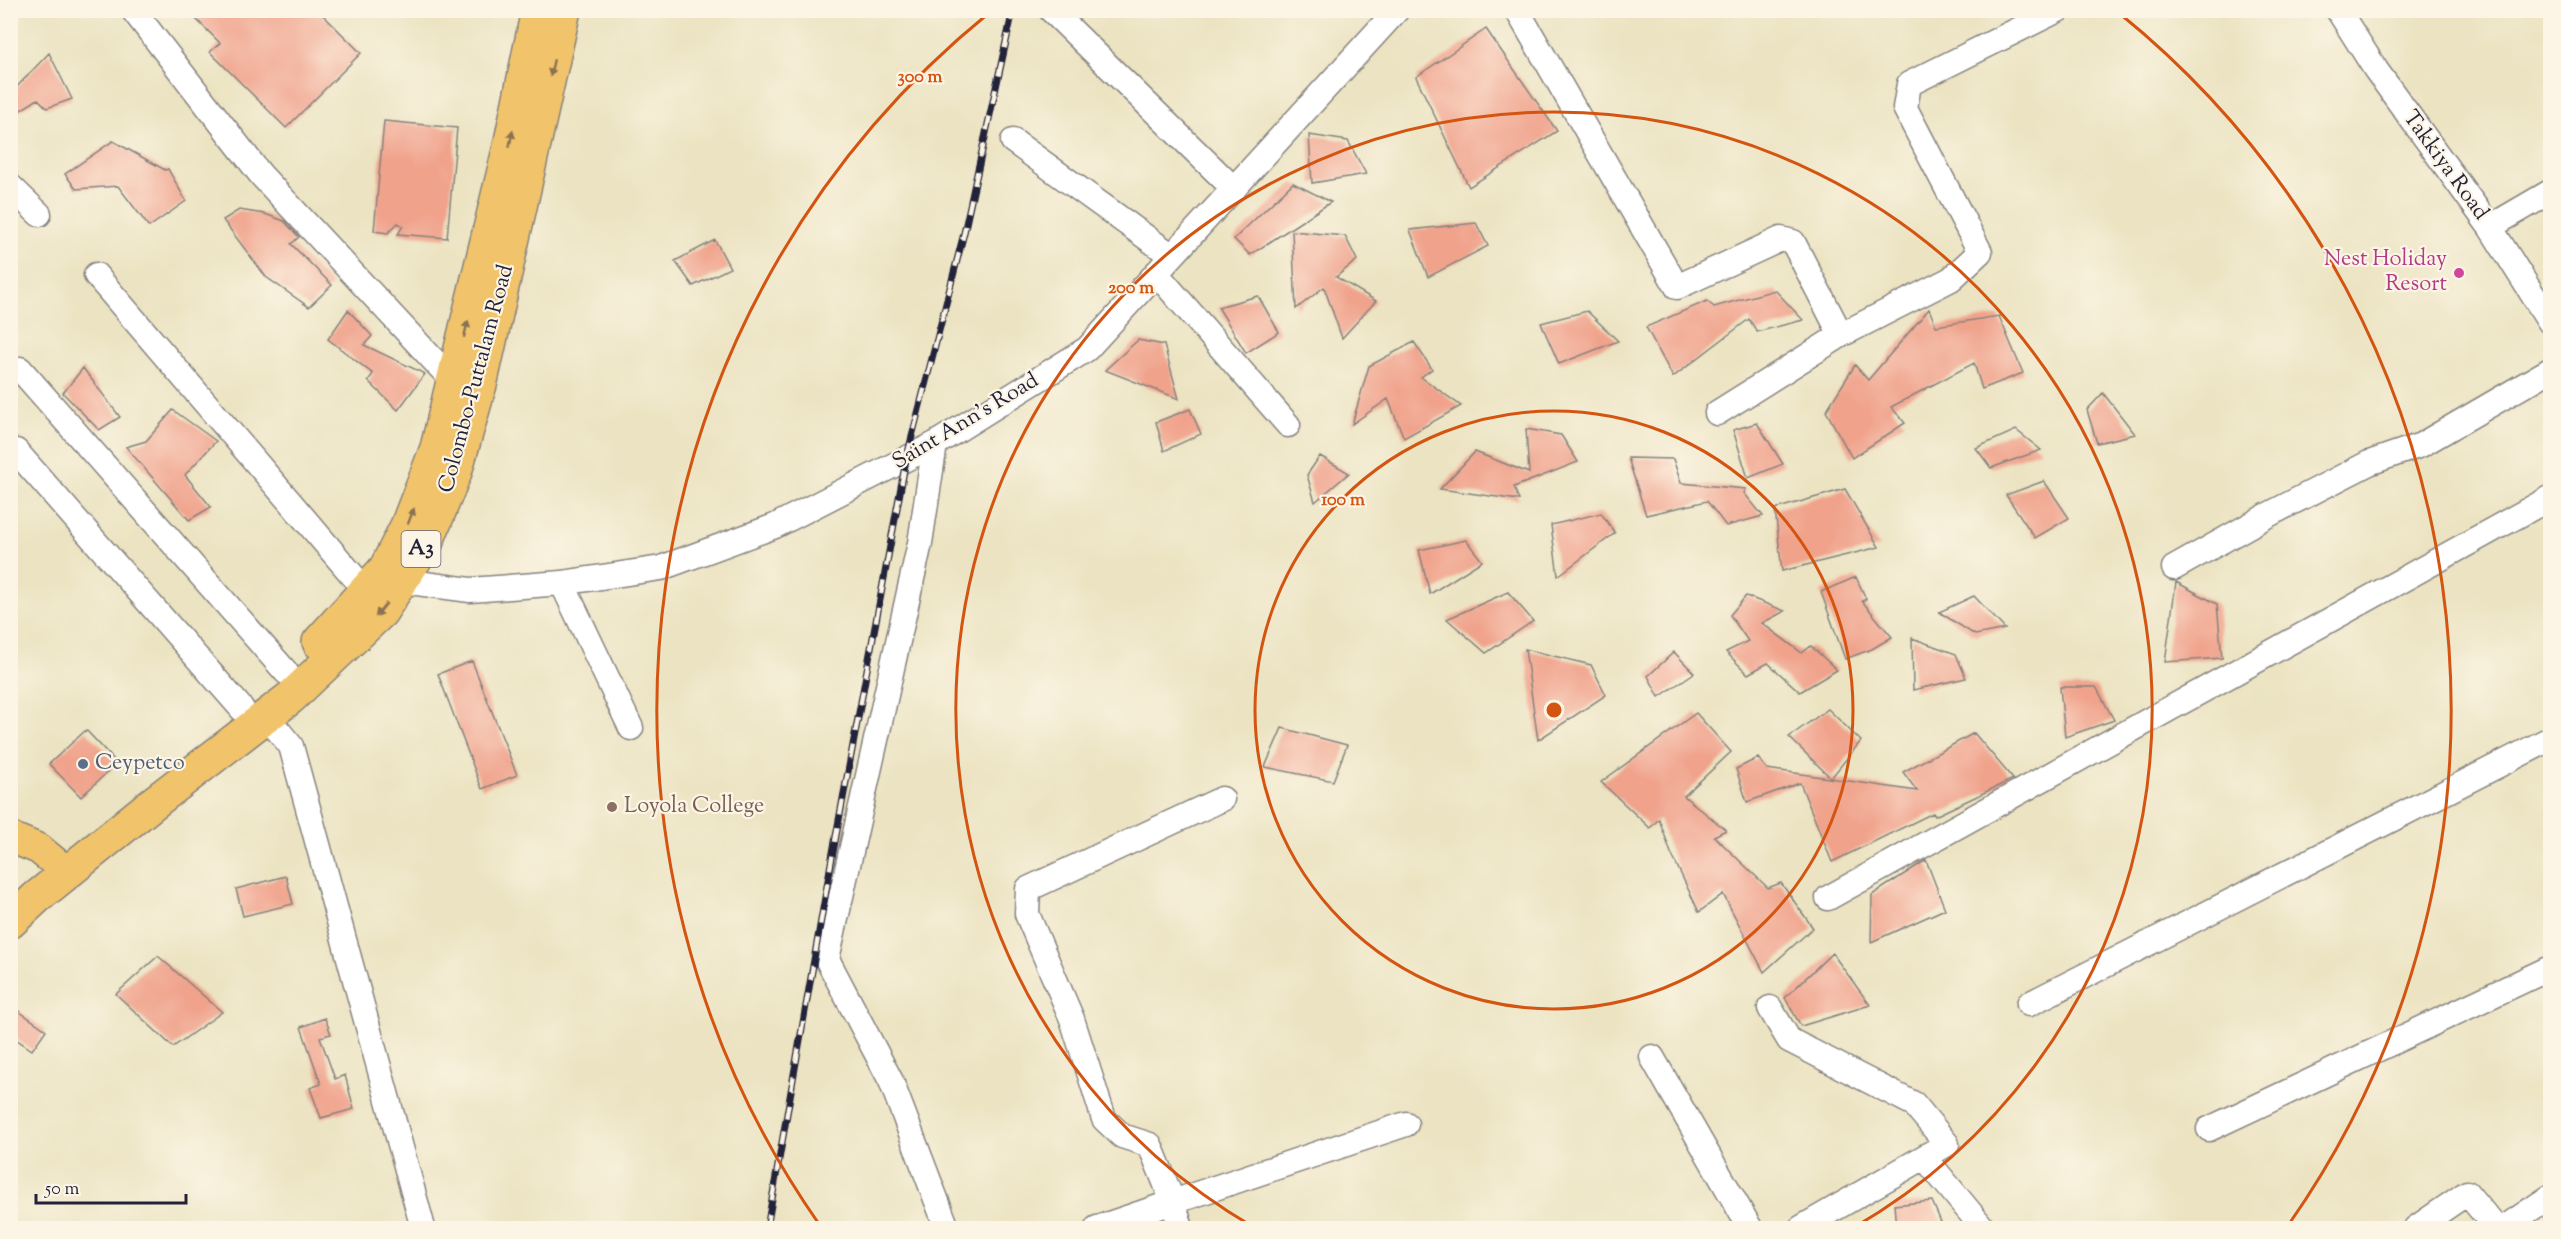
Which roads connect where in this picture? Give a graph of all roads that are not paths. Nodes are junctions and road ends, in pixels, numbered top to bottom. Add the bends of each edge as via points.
1 (133, 10) edge
2 (538, 10) edge
3 (564, 10) edge
4 (1051, 10) edge
5 (1397, 10) edge
6 (1517, 10) edge
7 (2058, 10) edge
8 (2338, 10) edge
9 (1013, 141) dead end
10 (10, 186) edge
11 (1234, 189) junction
12 (2550, 192) edge
13 (39, 214) dead end
14 (2490, 227) junction
15 (1164, 265) junction
16 (96, 275) dead end
17 (2550, 322) edge
18 (1841, 335) junction
19 (20, 369) dead end
20 (2550, 370) edge
21 (453, 381) junction
22 (1717, 413) dead end
23 (1288, 425) dead end
24 (935, 444) junction
25 (16, 451) dead end
26 (2550, 498) edge
27 (2174, 568) dead end
28 (383, 582) junction
29 (562, 583) junction
30 (286, 672) junction
31 (255, 713) junction
32 (631, 728) dead end
33 (2550, 738) edge
34 (1222, 799) dead end
35 (10, 837) edge
36 (62, 867) junction
37 (1828, 898) dead end
38 (10, 903) edge
39 (10, 922) edge
40 (2550, 968) edge
41 (2029, 1004) dead end
42 (1770, 1008) dead end
43 (1652, 1057) dead end
44 (1406, 1124) dead end
45 (2209, 1129) dead end
46 (1925, 1158) junction
47 (2550, 1197) edge
48 (1173, 1202) junction
49 (423, 1228) edge
50 (947, 1228) edge
51 (1098, 1228) edge
52 (1181, 1228) edge
53 (1750, 1228) edge
54 (1801, 1228) edge
55 (1983, 1228) edge
56 (2416, 1228) edge
57 (2496, 1228) edge
58 (2504, 1228) edge

1 - 21 street via 261,175
21 -> 2 highway, Colombo-Puttalam Road / A3 via 510,146
3 -> 28 highway, Colombo-Puttalam Road / A3 via 481,381 455,472 428,539
4 - 11 street
5 - 11 street, Saint Ann's Road
6 - 18 street via 1677,287 1781,239 1793,242
7 - 18 street via 1909,84 1905,108 1980,252 1951,279
8 - 14 street, Takkiya Road via 2376,70
9 - 15 street
10 - 13 street
11 - 15 street, Saint Ann's Road
12 - 14 street
14 - 17 street, Takkiya Road
15 - 23 street
15 - 24 street, Saint Ann's Road via 1086,349
16 - 28 street
18 - 22 street
19 - 30 street
20 - 27 street via 2421,445 2369,463
28 -> 21 highway, Colombo-Puttalam Road / A3 via 437,448
24 - 29 street, Saint Ann's Road via 765,530 661,568
24 - 50 street via 920,543 827,959 891,1081
25 - 31 street
26 - 37 street
28 - 29 street, Saint Ann's Road via 470,590
28 - 30 highway, Colombo-Puttalam Road / A3
28 -> 31 highway, Colombo-Puttalam Road / A3 via 381,612 351,643
29 - 32 street
30 - 31 highway, Colombo-Puttalam Road / A3
31 - 36 highway, Colombo-Puttalam Road / A3 via 152,804
31 - 49 street via 291,746
33 - 41 street
34 - 48 street via 1028,889 1027,914 1072,1019 1104,1119 1122,1136 1150,1145
35 - 36 main road via 39,849
36 - 38 highway, Colombo-Puttalam Road / A3
36 - 39 highway, Colombo-Puttalam Road / A3
40 - 45 street
42 - 46 street via 1789,1040 1914,1104 1947,1144
43 - 53 street
44 - 48 street
46 - 54 street
46 - 55 street
47 - 58 street
48 - 51 street
48 - 52 street
56 - 57 street via 2467,1193

